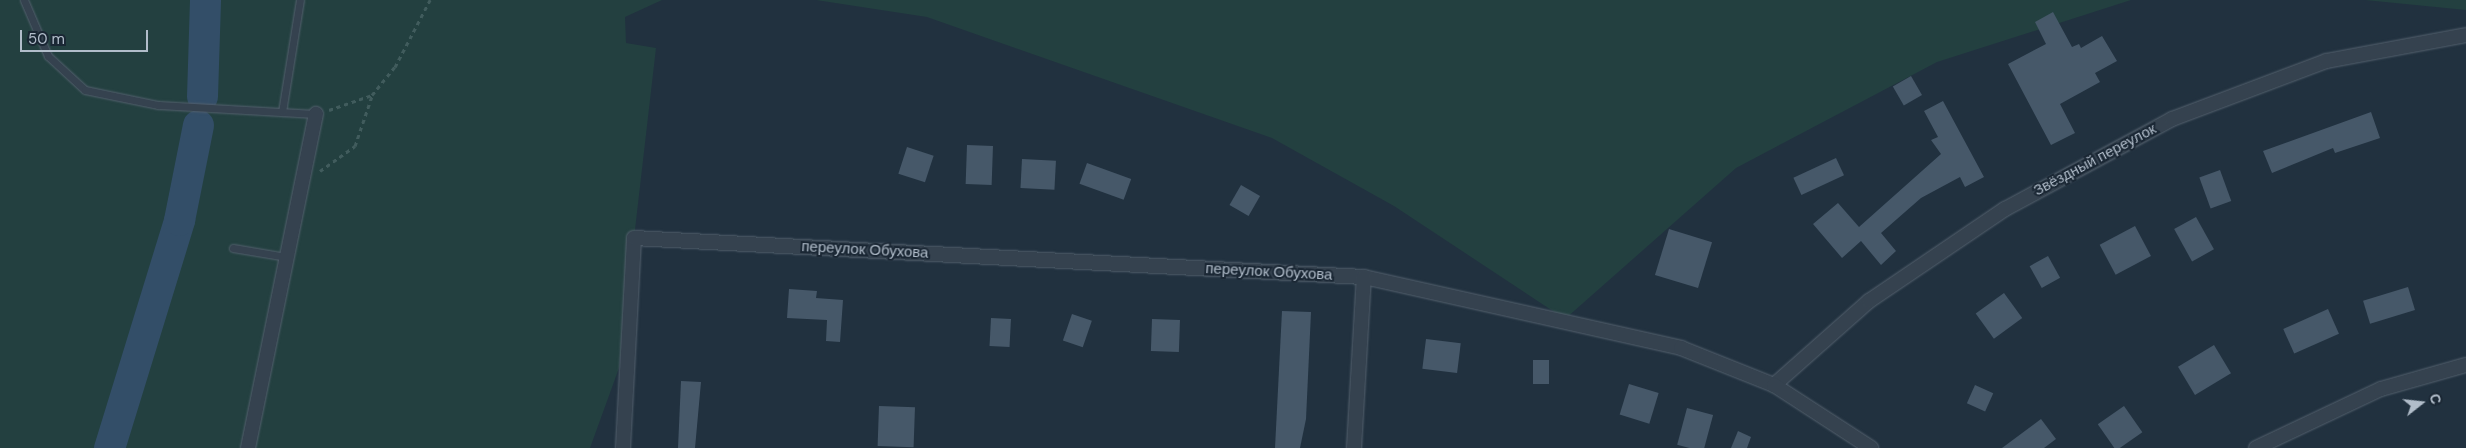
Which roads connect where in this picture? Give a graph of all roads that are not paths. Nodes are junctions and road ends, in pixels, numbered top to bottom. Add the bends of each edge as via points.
1 (24, 0) edge
2 (300, 0) edge
3 (2466, 35) edge
4 (282, 112) junction
5 (316, 114) joint
6 (233, 248) dead end
7 (287, 257) junction
8 (1364, 277) junction
9 (2466, 365) edge
10 (1774, 385) junction
11 (248, 448) edge
12 (623, 448) edge
13 (1354, 448) edge
14 (1871, 448) edge
15 (2256, 448) edge

1 - 4 lane via 48,56 85,90 158,105
2 - 4 lane
3 - 10 street, Звёздный переулок via 2326,62 2172,119 2005,209 1870,301
4 - 5 lane
5 - 7 street
6 - 7 lane
7 - 11 street
8 - 10 street, переулок Обухова via 1681,348
8 - 12 street, переулок Обухова via 634,238
8 - 13 street
9 - 15 street via 2382,389
10 - 14 street, переулок Обухова

